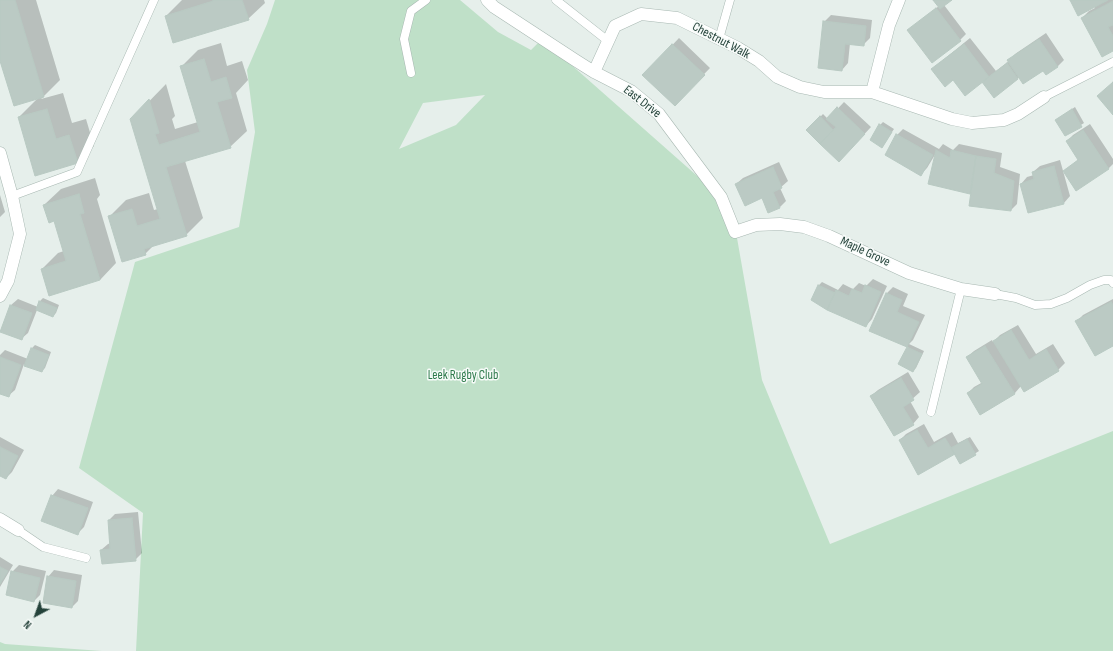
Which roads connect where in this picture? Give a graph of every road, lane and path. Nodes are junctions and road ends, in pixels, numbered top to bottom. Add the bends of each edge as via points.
1 (154, 0) edge
2 (426, 0) edge
3 (487, 0) edge
4 (556, 0) edge
5 (730, 0) edge
6 (899, 0) edge
7 (719, 39) junction
8 (608, 41) junction
9 (1113, 62) edge
10 (594, 72) junction
11 (411, 73) dead end
12 (872, 92) junction
13 (1044, 97) joint
14 (0, 153) edge
15 (12, 196) junction
16 (734, 232) joint
17 (1113, 283) edge
18 (961, 289) junction
19 (995, 294) joint
20 (0, 296) edge
21 (931, 412) dead end
22 (0, 519) edge
23 (18, 530) joint
24 (86, 558) dead end

1 - 15 lane via 77,172
2 - 11 lane via 411,12 404,39
3 - 10 street, East Drive
4 - 8 lane
5 - 7 lane
6 - 12 street via 889,25
7 - 8 street, Chestnut Walk via 677,18 641,14 615,26
7 - 12 street, Chestnut Walk via 759,61 777,77 800,87 824,92
8 - 10 street, Chestnut Walk
9 - 13 lane
10 - 16 street, East Drive via 631,91 659,114 721,197
12 - 13 street, Chestnut Walk via 952,119 972,123 1004,120
14 - 15 street
15 - 20 street via 20,234 8,281
16 - 18 street, Maple Grove via 756,225 804,227 909,273
17 - 19 lane via 1111,280 1104,280 1051,304 1035,305
18 - 19 street, Maple Grove
18 - 21 lane
22 - 23 street
23 - 24 lane via 43,547

